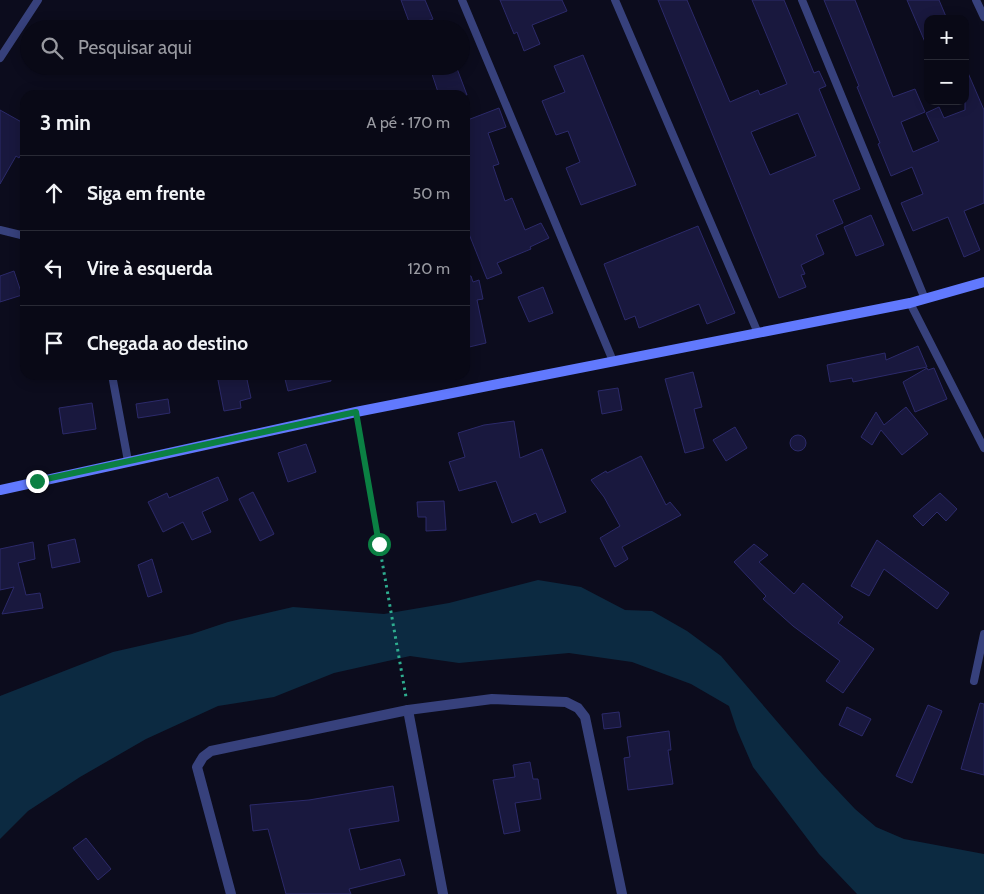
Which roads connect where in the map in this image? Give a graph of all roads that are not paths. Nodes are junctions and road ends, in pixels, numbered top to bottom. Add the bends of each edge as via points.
1 (38, 0) edge
2 (462, 0) edge
3 (616, 0) edge
4 (802, 0) edge
5 (976, 0) edge
6 (984, 17) edge
7 (25, 20) edge
8 (20, 27) edge
9 (0, 58) edge
10 (0, 230) edge
11 (20, 235) edge
12 (984, 282) edge
13 (925, 299) junction
14 (910, 303) junction
15 (758, 333) junction
16 (613, 361) junction
17 (113, 380) edge
18 (984, 448) edge
19 (128, 461) junction
20 (0, 490) edge
21 (984, 634) edge
22 (974, 681) dead end
23 (408, 710) junction
24 (230, 894) edge
25 (443, 894) edge
26 (622, 894) edge

1 - 7 lane
2 - 16 lane
3 - 15 lane
4 - 13 lane
5 - 6 lane
8 - 9 lane
10 - 11 lane
12 - 13 main road
13 - 14 main road
14 - 15 main road
14 - 18 lane
15 - 16 main road
16 - 19 main road
17 - 19 lane
19 - 20 main road
21 - 22 lane
23 - 24 street via 211,751 203,757 197,767
23 - 25 street
23 - 26 street via 492,698 566,702 578,708 585,717

